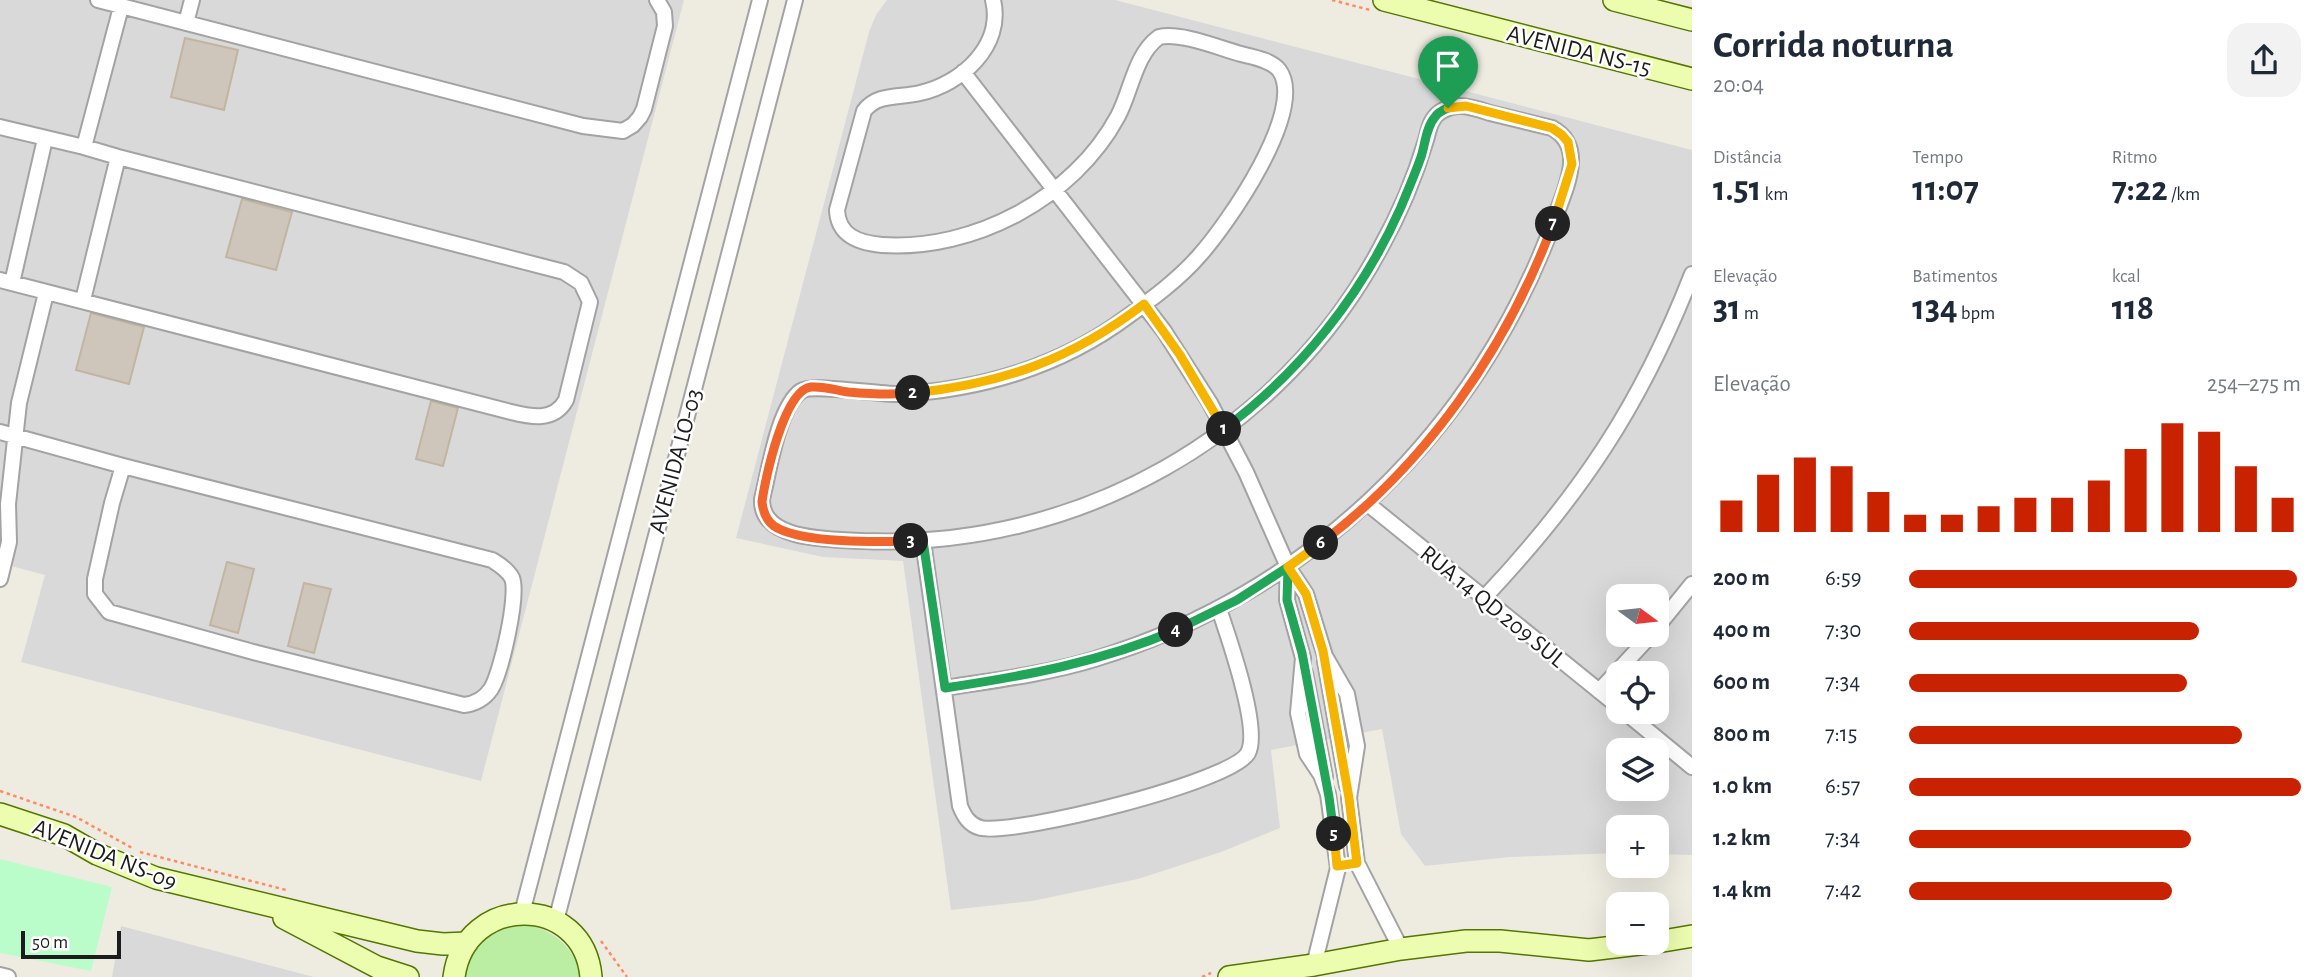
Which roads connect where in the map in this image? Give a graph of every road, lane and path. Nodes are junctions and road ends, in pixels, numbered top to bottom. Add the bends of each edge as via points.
1 (98, 0) edge
2 (192, 0) edge
3 (657, 0) edge
4 (760, 0) edge
5 (795, 0) edge
6 (993, 0) edge
7 (1384, 0) edge
8 (1614, 0) edge
9 (121, 7) junction
10 (1692, 20) edge
11 (186, 23) junction
12 (962, 72) junction
13 (1692, 79) edge
14 (0, 127) edge
15 (45, 139) junction
16 (84, 147) junction
17 (118, 158) junction
18 (1054, 189) junction
19 (1692, 274) edge
20 (6, 282) edge
21 (46, 293) junction
22 (83, 300) junction
23 (1144, 304) junction
24 (1224, 429) junction
25 (5, 436) edge
26 (123, 466) junction
27 (1367, 504) junction
28 (4, 524) edge
29 (923, 541) junction
30 (1288, 567) junction
31 (0, 579) edge
32 (1692, 584) edge
33 (1484, 598) junction
34 (1219, 609) junction
35 (1670, 611) edge
36 (1639, 648) edge
37 (945, 688) junction
38 (1599, 691) junction
39 (1606, 697) edge
40 (1640, 724) edge
41 (1692, 767) edge
42 (0, 791) edge
43 (0, 814) edge
44 (1357, 863) junction
45 (1337, 866) junction
46 (290, 891) dead end
47 (251, 902) junction
48 (522, 913) junction
49 (556, 921) junction
50 (1692, 936) edge
51 (1669, 940) edge
52 (601, 941) dead end
53 (467, 943) junction
54 (1606, 948) edge
55 (1401, 949) junction
56 (1314, 965) junction
57 (0, 975) edge
58 (593, 976) edge
59 (8, 977) edge
60 (408, 977) edge
61 (454, 977) edge
62 (627, 977) edge
63 (1230, 977) edge

1 - 9 street
2 - 11 street
3 - 11 street via 666,18 644,109 633,125 619,131
4 - 48 street, AVENIDA LO-03
5 - 49 street, AVENIDA LO-03
6 - 12 street via 993,33
7 - 13 street, AVENIDA NS-15
8 - 10 street
9 - 11 street
9 - 16 street
12 - 18 street
12 - 18 street via 929,90 883,98 866,108 838,206 845,232 855,240 878,244 955,238 1009,219
14 - 15 street
15 - 16 street
15 - 20 street
16 - 17 street
17 - 22 street
17 - 22 street via 564,272 581,283 590,302 569,389 555,412 528,416
18 - 23 street
18 - 23 street via 1107,136 1148,48 1159,37 1171,36 1252,57 1278,68 1286,85 1286,102 1248,189 1199,257
19 - 33 street via 1663,346 1600,458 1541,535
20 - 21 street
21 - 22 street
21 - 25 street via 19,403
23 - 24 street
23 - 29 street via 1059,357 1003,377 900,394 811,387 796,395 783,418 762,499 769,521 804,536
24 - 27 street via 1297,366 1356,288 1397,216 1436,115 1464,106 1552,128 1568,142 1572,164 1523,294 1492,352 1453,409 1408,464
24 - 29 street via 1173,465 1098,502 1037,522
24 - 30 street
25 - 26 street
25 - 28 street via 8,504
26 - 26 street via 94,584 97,599 108,612 464,705 474,703 493,686 514,591 509,573 492,560
27 - 30 street
27 - 33 street, RUA 14 QD 209 SUL
28 - 31 street via 9,545
29 - 37 street
30 - 34 street
30 - 44 street via 1306,594 1323,651 1349,700 1357,746 1349,798
30 - 45 street via 1287,600 1303,658 1298,713 1307,754 1328,794
32 - 35 street
33 - 38 street, RUA 14 QD 209 SUL
34 - 37 street via 1094,660
34 - 37 street via 1250,723 1249,752 1237,764 1138,800 1003,828 974,826 960,806
36 - 38 street
38 - 39 street, RUA 14 QD 209 SUL
40 - 41 street
42 - 46 path via 76,817 137,851
43 - 47 street, AVENIDA NS-09 via 64,835 135,871
44 - 45 street
44 - 55 street
45 - 56 street
47 - 53 street, AVENIDA NS-09 via 422,942
47 - 60 street, AVENIDA NS-09 via 377,967
48 - 49 street
48 - 53 street via 496,919 477,930
49 - 58 street via 578,941
50 - 51 street
52 - 62 path
53 - 61 street
54 - 55 street via 1481,941
55 - 56 street
56 - 63 street
57 - 59 street

